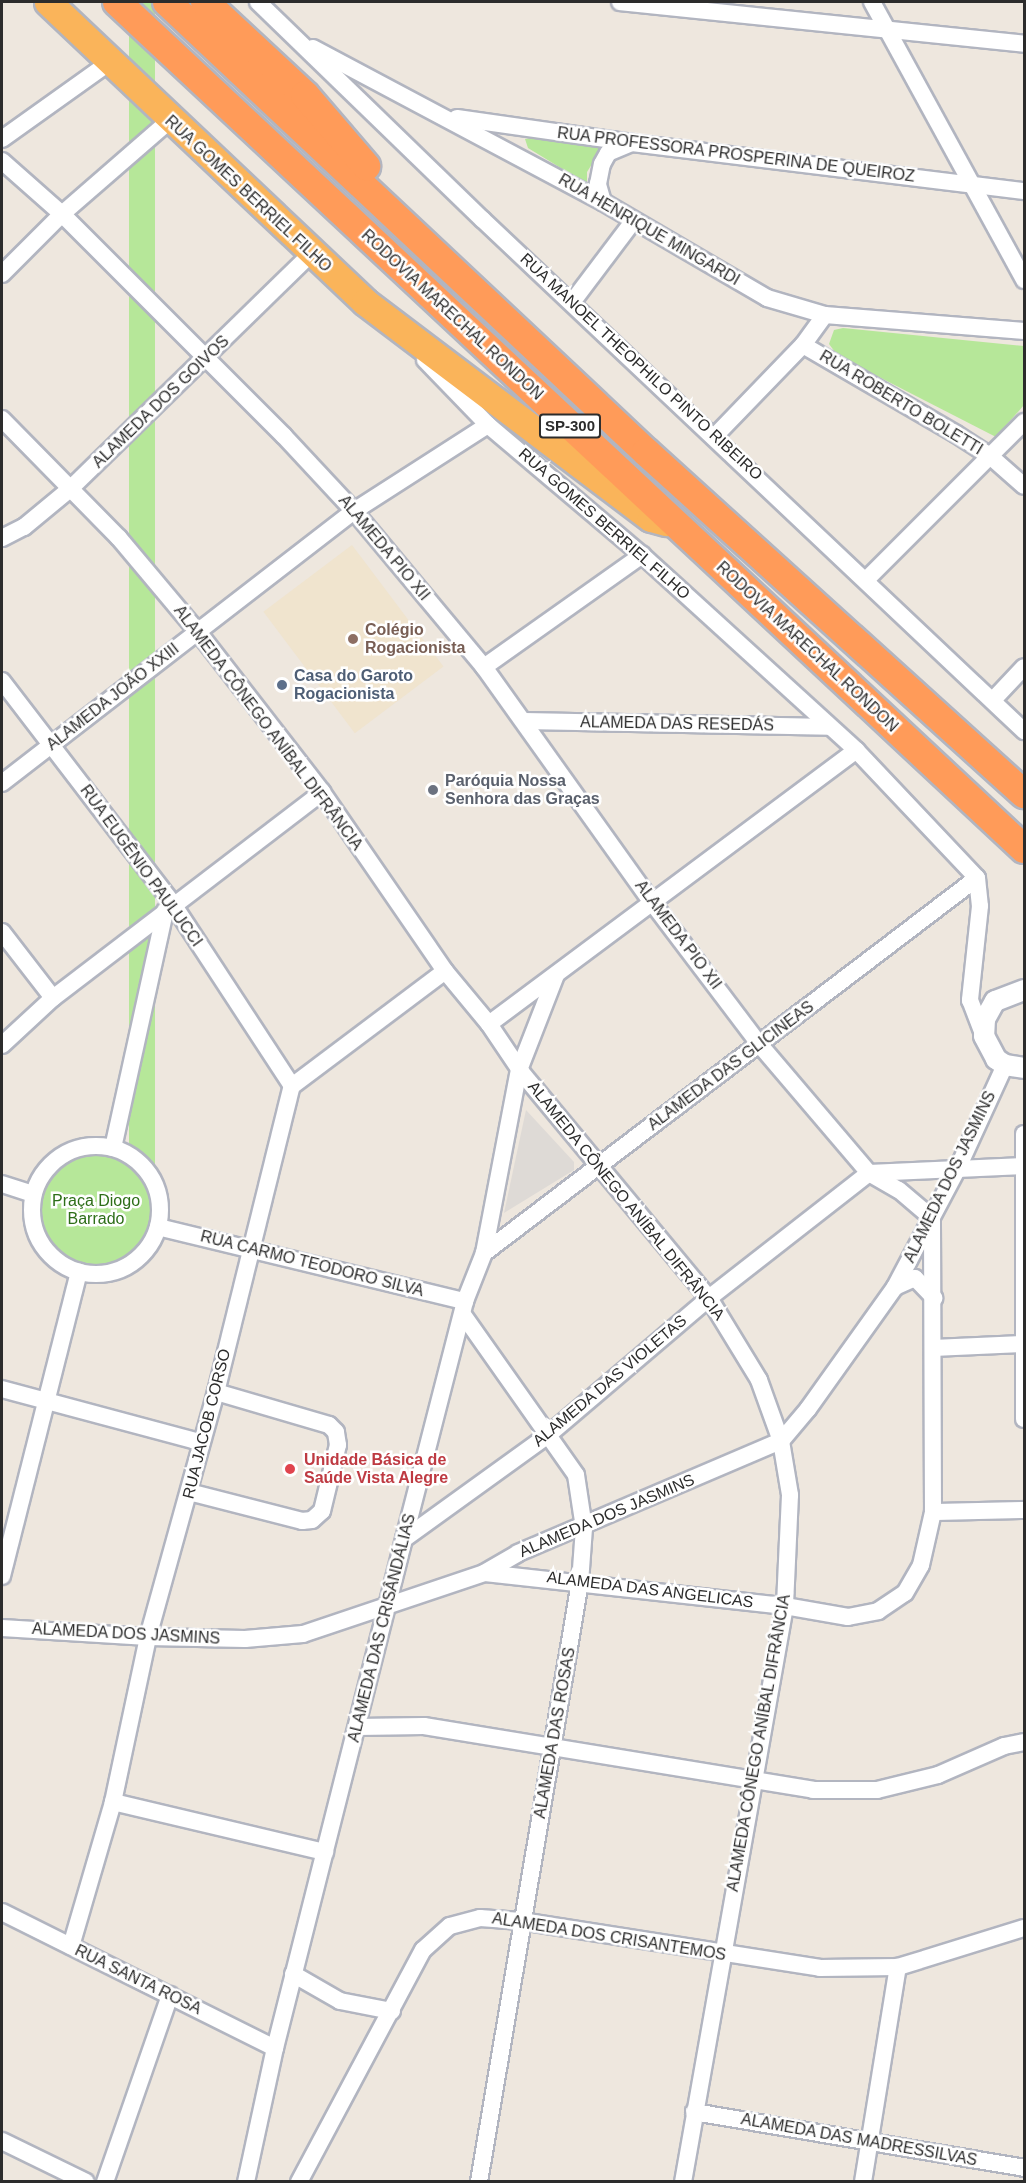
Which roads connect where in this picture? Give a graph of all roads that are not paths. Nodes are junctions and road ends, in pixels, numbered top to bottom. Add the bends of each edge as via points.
1 (48, 2) edge
2 (117, 2) edge
3 (167, 2) edge
4 (205, 2) edge
5 (258, 2) edge
6 (620, 2) edge
7 (872, 2) edge
8 (886, 28) junction
9 (299, 41) junction
10 (1024, 44) edge
11 (110, 62) junction
12 (447, 116) junction
13 (169, 121) junction
14 (2, 139) edge
15 (632, 143) junction
16 (2, 161) edge
17 (975, 186) junction
18 (1024, 191) edge
19 (603, 202) junction
20 (62, 214) junction
21 (634, 220) junction
22 (311, 254) junction
23 (2, 274) edge
24 (1024, 280) edge
25 (472, 287) junction
26 (573, 301) junction
27 (377, 312) junction
28 (825, 315) junction
29 (1024, 331) edge
30 (803, 345) junction
31 (207, 360) junction
32 (2, 419) edge
33 (1024, 422) edge
34 (488, 425) junction
35 (715, 436) junction
36 (990, 456) junction
37 (1024, 486) edge
38 (70, 489) junction
39 (354, 511) junction
40 (678, 526) junction
41 (2, 538) edge
42 (642, 555) junction
43 (867, 579) junction
44 (198, 632) junction
45 (484, 667) junction
46 (1024, 667) edge
47 (2, 681) edge
48 (993, 700) junction
49 (524, 721) junction
50 (830, 727) junction
51 (1024, 731) edge
52 (51, 745) junction
53 (856, 750) junction
54 (2, 783) edge
55 (321, 792) junction
56 (1024, 794) edge
57 (1024, 849) edge
58 (977, 878) junction
59 (654, 904) junction
60 (169, 907) junction
61 (2, 932) edge
62 (445, 971) junction
63 (556, 975) junction
64 (1024, 990) edge
65 (53, 998) junction
66 (489, 1024) junction
67 (984, 1036) junction
68 (2, 1045) edge
69 (760, 1045) junction
70 (1015, 1067) edge
71 (519, 1070) junction
72 (292, 1086) junction
73 (1024, 1134) edge
74 (113, 1148) junction
75 (1024, 1161) edge
76 (1024, 1166) edge
77 (597, 1167) junction
78 (957, 1170) junction
79 (869, 1173) junction
80 (1024, 1174) edge
81 (2, 1184) edge
82 (33, 1194) junction
83 (932, 1218) junction
84 (158, 1227) junction
85 (250, 1249) junction
86 (484, 1253) junction
87 (79, 1272) junction
88 (895, 1287) junction
89 (709, 1298) junction
90 (934, 1298) junction
91 (464, 1308) junction
92 (1022, 1344) junction
93 (933, 1348) junction
94 (2, 1389) edge
95 (216, 1392) junction
96 (47, 1401) junction
97 (1024, 1419) edge
98 (547, 1436) junction
99 (781, 1440) junction
100 (200, 1442) junction
101 (189, 1492) junction
102 (1024, 1510) edge
103 (933, 1512) junction
104 (584, 1528) junction
105 (404, 1539) junction
106 (518, 1553) junction
107 (484, 1573) junction
108 (523, 1575) junction
109 (2, 1576) edge
110 (580, 1581) junction
111 (387, 1606) junction
112 (785, 1606) junction
113 (2, 1628) edge
114 (148, 1637) junction
115 (358, 1727) junction
116 (1024, 1742) edge
117 (554, 1747) junction
118 (752, 1780) junction
119 (113, 1802) junction
120 (325, 1852) junction
121 (2, 1912) edge
122 (521, 1921) junction
123 (1024, 1928) edge
124 (71, 1946) junction
125 (723, 1955) junction
126 (898, 1967) junction
127 (293, 1974) junction
128 (170, 1995) junction
129 (392, 2012) junction
130 (275, 2048) junction
131 (694, 2112) junction
132 (2, 2141) edge
133 (870, 2141) junction
134 (1024, 2168) edge
135 (86, 2181) edge
136 (105, 2181) edge
137 (246, 2181) edge
138 (298, 2181) edge
139 (479, 2181) edge
140 (684, 2181) edge
141 (863, 2181) edge

1 - 11 highway, RUA GOMES BERRIEL FILHO
2 - 40 highway, RODOVIA MARECHAL RONDON / SP-300
3 - 25 highway, RODOVIA MARECHAL RONDON / SP-300
4 - 25 highway via 305,95
5 - 9 street, RUA MANOEL THEOPHILO PINTO RIBEIRO
6 - 8 street
7 - 8 street
8 - 10 street
8 - 17 street
9 - 12 street, RUA HENRIQUE MINGARDI
9 - 26 street, RUA MANOEL THEOPHILO PINTO RIBEIRO via 482,219
11 - 13 highway, RUA GOMES BERRIEL FILHO
11 - 14 street
12 - 15 street, RUA PROFESSORA PROSPERINA DE QUEIROZ
12 - 19 street, RUA HENRIQUE MINGARDI
13 - 20 street
13 - 22 highway, RUA GOMES BERRIEL FILHO
15 - 17 street, RUA PROFESSORA PROSPERINA DE QUEIROZ
15 - 19 street via 608,153 602,164 598,184
16 - 20 street, ALAMEDA PIO XII
17 - 18 street, RUA PROFESSORA PROSPERINA DE QUEIROZ
17 - 24 street
19 - 21 street, RUA HENRIQUE MINGARDI
20 - 23 street
20 - 31 street, ALAMEDA PIO XII
21 - 26 street
21 - 28 street, RUA HENRIQUE MINGARDI via 767,298
22 - 27 highway, RUA GOMES BERRIEL FILHO
22 - 31 street, ALAMEDA DOS GOIVOS
25 - 56 highway, RODOVIA MARECHAL RONDON / SP-300 via 646,452
26 - 35 street, RUA MANOEL THEOPHILO PINTO RIBEIRO
27 - 34 street, RUA GOMES BERRIEL FILHO
27 - 40 highway via 651,518
28 - 29 street, RUA HENRIQUE MINGARDI
28 - 30 street
30 - 35 street
30 - 36 street, RUA ROBERTO BOLETTI
31 - 38 street, ALAMEDA DOS GOIVOS
31 - 39 street, ALAMEDA PIO XII
32 - 38 street, ALAMEDA CÔNEGO ANÍBAL DIFRÂNCIA
33 - 36 street
34 - 39 street, ALAMEDA JOÃO XXIII
34 - 42 street, RUA GOMES BERRIEL FILHO
35 - 43 street, RUA MANOEL THEOPHILO PINTO RIBEIRO
36 - 37 street, RUA ROBERTO BOLETTI
36 - 43 street
38 - 41 street, ALAMEDA DOS GOIVOS via 24,526
38 - 44 street, ALAMEDA CÔNEGO ANÍBAL DIFRÂNCIA via 119,538
39 - 44 street, ALAMEDA JOÃO XXIII
39 - 45 street, ALAMEDA PIO XII
40 - 57 highway, RODOVIA MARECHAL RONDON / SP-300
42 - 45 street
42 - 50 street, RUA GOMES BERRIEL FILHO
43 - 48 street, RUA MANOEL THEOPHILO PINTO RIBEIRO
44 - 52 street, ALAMEDA JOÃO XXIII
44 - 55 street, ALAMEDA CÔNEGO ANÍBAL DIFRÂNCIA
45 - 49 street, ALAMEDA PIO XII
46 - 48 street
47 - 52 street, RUA EUGÊNIO PAULUCCI
48 - 51 street, RUA MANOEL THEOPHILO PINTO RIBEIRO
49 - 50 street, ALAMEDA DAS RESEDÁS
49 - 59 street, ALAMEDA PIO XII
50 - 53 street, RUA GOMES BERRIEL FILHO
52 - 54 street, ALAMEDA JOÃO XXIII
52 - 60 street, RUA EUGÊNIO PAULUCCI
53 - 58 street, RUA GOMES BERRIEL FILHO
53 - 59 street
55 - 60 street
55 - 62 street, ALAMEDA CÔNEGO ANÍBAL DIFRÂNCIA
58 - 67 street via 980,906 970,991 974,1017
58 - 69 street, ALAMEDA DAS GLICINEAS
59 - 63 street
59 - 69 street, ALAMEDA PIO XII
60 - 65 street
60 - 72 street, RUA EUGÊNIO PAULUCCI
60 - 74 street
61 - 65 street
62 - 66 street, ALAMEDA CÔNEGO ANÍBAL DIFRÂNCIA
62 - 72 street
63 - 66 street
63 - 71 street, ALAMEDA DAS CRISÂNDÁLIAS
64 - 67 street via 995,1001 985,1019
65 - 68 street
66 - 71 street, ALAMEDA CÔNEGO ANÍBAL DIFRÂNCIA
67 - 70 street, ALAMEDA DOS JASMINS via 991,1053
69 - 77 street, ALAMEDA DAS GLICINEAS
69 - 79 street, ALAMEDA PIO XII
70 - 78 street, ALAMEDA DOS JASMINS
71 - 77 street, ALAMEDA CÔNEGO ANÍBAL DIFRÂNCIA
71 - 86 street, ALAMEDA DAS CRISÂNDÁLIAS
72 - 85 street, RUA JACOB CORSO
73 - 75 street
74 - 82 street via 73,1150 55,1160
74 - 84 street via 132,1156 147,1170 157,1188
76 - 78 street
77 - 86 street, ALAMEDA DAS GLICINEAS
77 - 89 street, ALAMEDA CÔNEGO ANÍBAL DIFRÂNCIA
78 - 79 street
78 - 83 street, ALAMEDA DOS JASMINS
79 - 83 street, ALAMEDA PIO XII via 899,1190
79 - 89 street, ALAMEDA DAS VIOLETAS
80 - 92 street
81 - 82 street
82 - 87 street via 36,1233 46,1251
83 - 88 street, ALAMEDA DOS JASMINS
83 - 90 street, ALAMEDA DAS ANGELICAS
84 - 85 street, RUA CARMO TEODORO SILVA
84 - 87 street via 150,1246 119,1270
85 - 91 street, RUA CARMO TEODORO SILVA
85 - 95 street, RUA JACOB CORSO
86 - 91 street, ALAMEDA DAS CRISÂNDÁLIAS
87 - 96 street
88 - 90 street via 915,1278
88 - 99 street, ALAMEDA DOS JASMINS via 808,1409
89 - 98 street, ALAMEDA DAS VIOLETAS
89 - 99 street, ALAMEDA CÔNEGO ANÍBAL DIFRÂNCIA via 759,1380
90 - 93 street, ALAMEDA DAS ANGELICAS
91 - 98 street, ALAMEDA DAS ROSAS
91 - 105 street, ALAMEDA DAS CRISÂNDÁLIAS
92 - 93 street
92 - 97 street
93 - 103 street, ALAMEDA DAS ANGELICAS
94 - 96 street
95 - 100 street, RUA JACOB CORSO
95 - 101 street via 329,1425 336,1432 338,1445 321,1511 312,1520 302,1521
96 - 100 street
96 - 109 street
98 - 104 street, ALAMEDA DAS ROSAS via 576,1475
98 - 105 street, ALAMEDA DAS VIOLETAS
99 - 104 street, ALAMEDA DOS JASMINS
99 - 112 street, ALAMEDA CÔNEGO ANÍBAL DIFRÂNCIA via 790,1495
100 - 101 street, RUA JACOB CORSO
101 - 114 street, RUA JACOB CORSO
102 - 103 street
103 - 112 street, ALAMEDA DAS ANGELICAS via 921,1565 905,1593 878,1611 848,1617
104 - 106 street, ALAMEDA DOS JASMINS
104 - 110 street, ALAMEDA DAS ROSAS
105 - 111 street, ALAMEDA DAS CRISÂNDÁLIAS
106 - 107 street, ALAMEDA DOS JASMINS
106 - 108 street
107 - 108 street, ALAMEDA DAS ANGELICAS
107 - 111 street, ALAMEDA DOS JASMINS
108 - 110 street, ALAMEDA DAS ANGELICAS
110 - 112 street, ALAMEDA DAS ANGELICAS
110 - 117 street, ALAMEDA DAS ROSAS
111 - 114 street, ALAMEDA DOS JASMINS via 303,1634 245,1639
111 - 115 street, ALAMEDA DAS CRISÂNDÁLIAS
112 - 118 street, ALAMEDA CÔNEGO ANÍBAL DIFRÂNCIA
113 - 114 street, ALAMEDA DOS JASMINS
114 - 119 street, RUA JACOB CORSO
115 - 117 street via 424,1726
115 - 120 street, ALAMEDA DAS CRISÂNDÁLIAS
116 - 118 street via 1004,1746 938,1775 877,1790 813,1790
117 - 118 street
117 - 122 street, ALAMEDA DAS ROSAS
118 - 125 street, ALAMEDA CÔNEGO ANÍBAL DIFRÂNCIA
119 - 120 street
119 - 124 street, RUA JACOB CORSO
120 - 127 street, ALAMEDA DAS CRISÂNDÁLIAS
121 - 124 street, RUA SANTA ROSA
122 - 125 street, ALAMEDA DOS CRISANTEMOS
122 - 129 street, ALAMEDA DOS CRISANTEMOS via 480,1918 450,1926 423,1950
122 - 139 street, ALAMEDA DAS ROSAS
123 - 126 street, ALAMEDA DOS CRISANTEMOS
124 - 128 street, RUA SANTA ROSA
125 - 126 street, ALAMEDA DOS CRISANTEMOS via 820,1968
125 - 131 street, ALAMEDA CÔNEGO ANÍBAL DIFRÂNCIA
126 - 133 street
127 - 129 street via 340,2001
127 - 130 street, ALAMEDA DAS CRISÂNDÁLIAS
128 - 130 street, RUA SANTA ROSA
128 - 136 street
129 - 138 street, ALAMEDA DOS CRISANTEMOS
130 - 137 street, ALAMEDA DAS CRISÂNDÁLIAS
131 - 133 street, ALAMEDA DAS MADRESSILVAS
131 - 140 street, ALAMEDA CÔNEGO ANÍBAL DIFRÂNCIA
132 - 135 street
133 - 134 street, ALAMEDA DAS MADRESSILVAS
133 - 141 street

